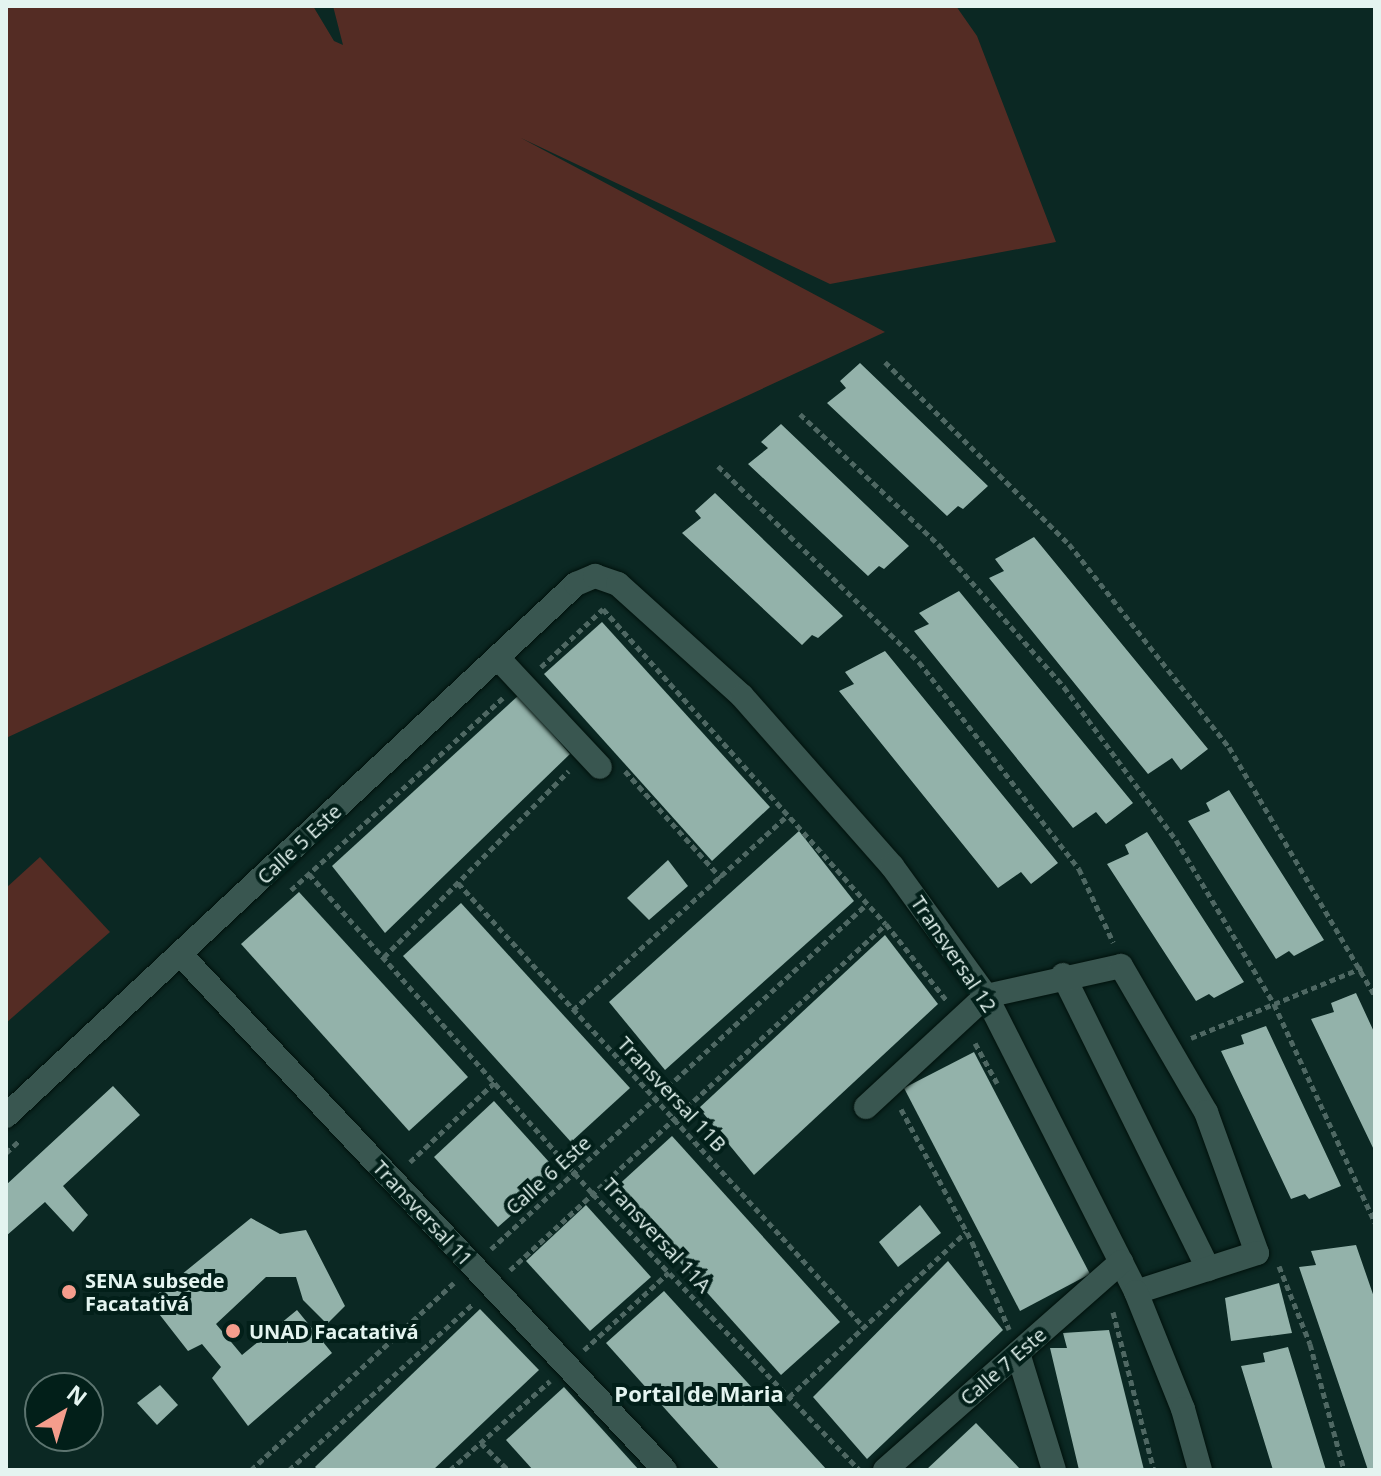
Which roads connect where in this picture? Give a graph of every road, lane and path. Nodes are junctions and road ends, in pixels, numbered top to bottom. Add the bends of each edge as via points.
1 (885, 362) dead end
2 (800, 414) dead end
3 (718, 466) dead end
4 (595, 576) joint
5 (498, 658) junction
6 (520, 682) junction
7 (602, 761) junction
8 (788, 815) junction
9 (309, 874) junction
10 (721, 878) junction
11 (458, 883) junction
12 (285, 896) dead end
13 (867, 904) junction
14 (886, 924) junction
15 (181, 955) junction
16 (384, 957) junction
17 (1121, 966) junction
18 (1362, 968) junction
19 (1063, 975) junction
20 (986, 996) junction
21 (1375, 996) edge
22 (1274, 1004) junction
23 (573, 1010) junction
24 (963, 1021) junction
25 (1171, 1046) junction
26 (496, 1081) junction
27 (889, 1086) junction
28 (1000, 1088) dead end
29 (654, 1100) junction
30 (866, 1107) dead end
31 (6, 1116) edge
32 (674, 1119) junction
33 (29, 1132) dead end
34 (6, 1153) edge
35 (577, 1171) junction
36 (392, 1180) junction
37 (593, 1194) junction
38 (1375, 1223) edge
39 (966, 1232) junction
40 (1257, 1253) junction
41 (473, 1266) junction
42 (1112, 1269) junction
43 (1208, 1269) junction
44 (492, 1287) junction
45 (1136, 1292) junction
46 (863, 1326) junction
47 (1018, 1353) junction
48 (789, 1397) junction
49 (481, 1443) dead end
50 (251, 1470) edge
51 (289, 1470) edge
52 (508, 1470) edge
53 (665, 1470) edge
54 (860, 1470) edge
55 (885, 1470) edge
56 (1054, 1470) edge
57 (1154, 1470) edge
58 (1200, 1470) edge
59 (1344, 1470) edge

1 - 18 path via 1069,544 1220,735
2 - 22 path via 938,544 1064,687 1176,840
3 - 17 path via 919,662 1079,869
4 - 5 street, Calle 5 Este via 576,584
4 - 20 street, Transversal 12 via 618,584 742,696 892,866
5 - 6 street
5 - 15 street, Calle 5 Este
6 - 7 street
6 - 8 path via 603,609
6 - 9 path
7 - 10 path
7 - 11 path
8 - 10 path
8 - 13 path
9 - 12 path
9 - 16 path, Transversal 11A
10 - 23 path
11 - 16 path
11 - 23 path, Transversal 11B
13 - 14 path
13 - 29 path, Calle 6 Este
14 - 24 path
14 - 32 path
15 - 31 street, Calle 5 Este
15 - 36 street, Transversal 11
16 - 26 path, Transversal 11A
17 - 19 street
17 - 25 street
18 - 21 path
18 - 22 path
19 - 20 street
19 - 43 street
20 - 24 street
20 - 42 street, Transversal 12
22 - 25 path
22 - 38 path
23 - 29 path, Transversal 11B
24 - 27 street
24 - 28 path
25 - 40 street via 1206,1112
26 - 35 path, Transversal 11A
26 - 36 path
27 - 30 street
27 - 39 path
29 - 32 path, Transversal 11B
29 - 35 path, Calle 6 Este
32 - 37 path
32 - 46 path, Transversal 11B
33 - 34 path
35 - 37 path, Transversal 11A
35 - 41 path, Calle 6 Este
36 - 41 street, Transversal 11
37 - 44 path
37 - 48 path, Transversal 11A
39 - 46 path
39 - 47 path
40 - 43 street
40 - 59 path via 1275,1260 1286,1274
41 - 44 street, Transversal 11
41 - 50 path, Calle 6 Este
42 - 45 street, Transversal 12
42 - 47 street, Calle 7 Este
42 - 57 path
43 - 45 street
44 - 51 path
44 - 53 street, Transversal 11
45 - 58 street, Transversal 12 via 1183,1409
46 - 48 path
47 - 55 street, Calle 7 Este
47 - 56 street
48 - 54 path, Transversal 11A
49 - 52 path

